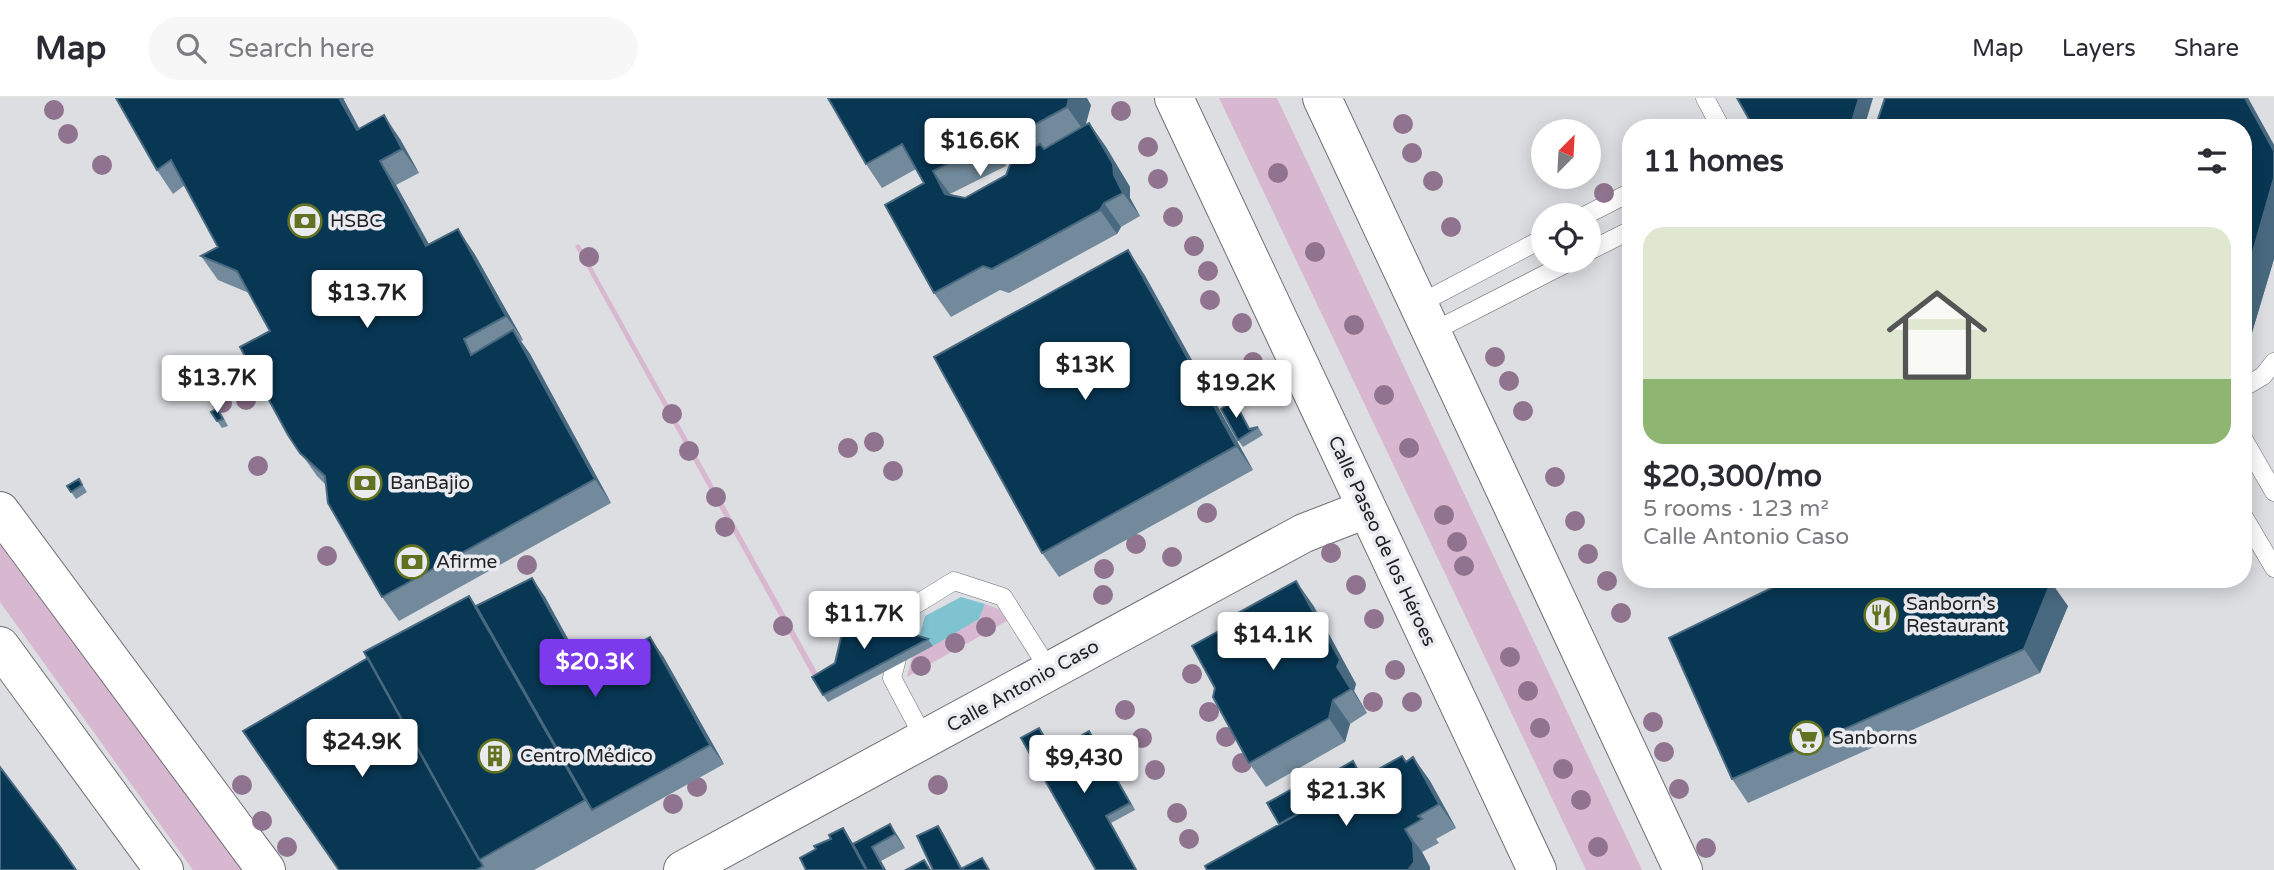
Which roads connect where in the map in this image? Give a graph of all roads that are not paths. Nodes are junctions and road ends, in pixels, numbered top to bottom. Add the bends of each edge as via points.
1 (1174, 98) edge
2 (1322, 98) edge
3 (1704, 98) edge
4 (1716, 119) edge
5 (1622, 197) edge
6 (1601, 207) edge
7 (1622, 234) edge
8 (1601, 245) edge
9 (1531, 247) edge
10 (1540, 273) edge
11 (1426, 318) junction
12 (2274, 362) edge
13 (2252, 382) edge
14 (2252, 454) edge
15 (2274, 492) edge
16 (1366, 509) junction
17 (0, 510) edge
18 (2252, 531) edge
19 (2274, 568) edge
20 (0, 646) edge
21 (1050, 671) junction
22 (925, 740) junction
23 (164, 870) edge
24 (266, 870) edge
25 (682, 870) edge
26 (1537, 870) edge
27 (1683, 870) edge

1 - 16 main road, Calle Paseo de los Héroes
2 - 11 main road
3 - 4 lane
5 - 6 lane
7 - 8 lane
9 - 11 lane
10 - 11 lane
11 - 27 main road
12 - 13 lane
14 - 15 lane
16 - 21 main road, Calle Antonio Caso via 1304,533
16 - 26 main road, Calle Paseo de los Héroes
17 - 24 main road
18 - 19 lane
20 - 23 main road
21 - 22 main road, Calle Antonio Caso
21 - 22 lane via 1003,597 954,581 910,608 892,678
22 - 25 main road, Calle Antonio Caso

